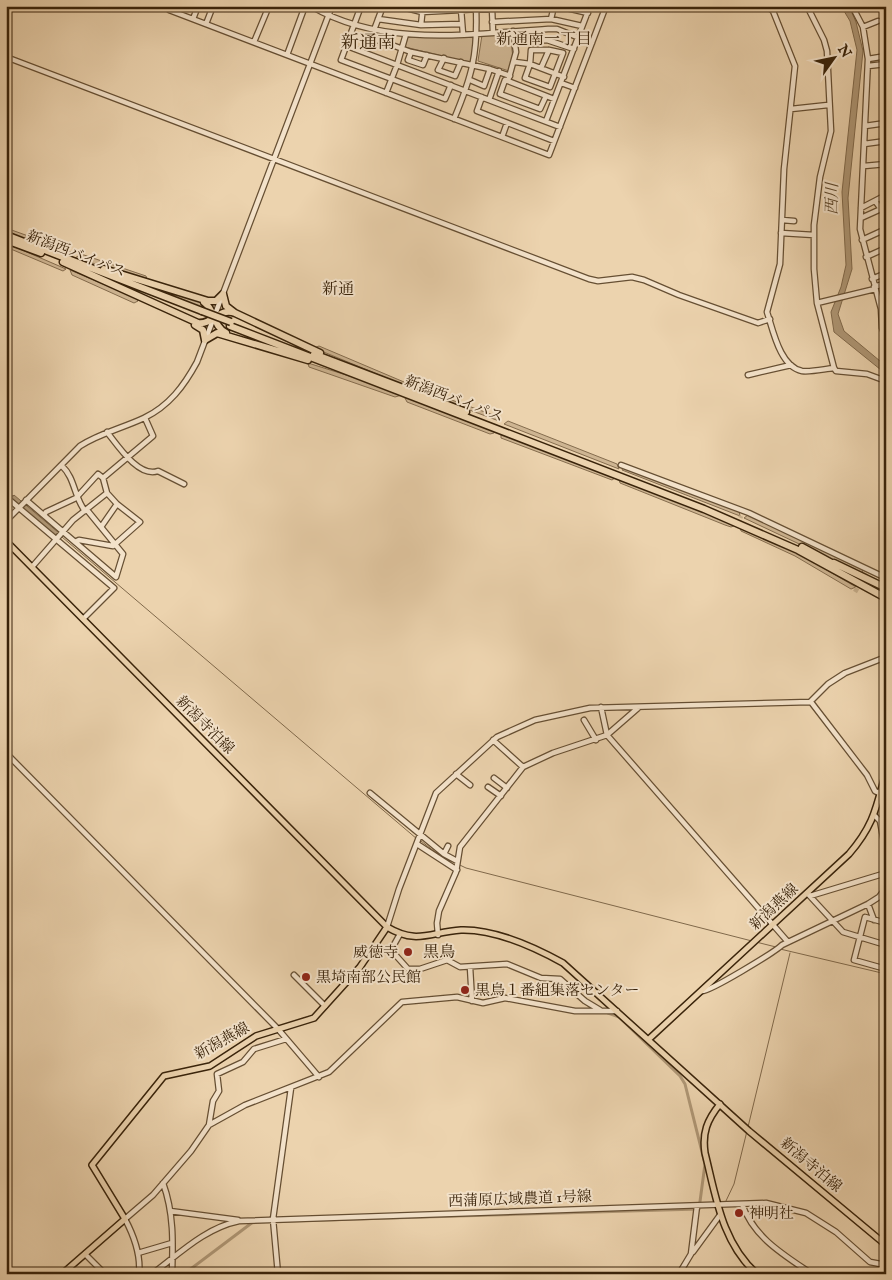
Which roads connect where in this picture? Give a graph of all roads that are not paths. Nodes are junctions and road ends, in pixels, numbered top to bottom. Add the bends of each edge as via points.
1 (168, 6) edge
2 (198, 6) edge
3 (213, 6) edge
4 (269, 6) edge
5 (305, 6) edge
6 (311, 6) edge
7 (332, 6) edge
8 (361, 6) edge
9 (383, 6) edge
10 (398, 6) edge
11 (539, 6) edge
12 (554, 6) edge
13 (558, 6) edge
14 (590, 6) edge
15 (606, 6) edge
16 (766, 6) edge
17 (807, 6) edge
18 (852, 6) edge
19 (476, 7) edge
20 (492, 8) junction
21 (580, 8) edge
22 (422, 9) edge
23 (461, 9) junction
24 (588, 13) junction
25 (329, 15) junction
26 (193, 19) junction
27 (378, 19) junction
28 (551, 19) junction
29 (878, 20) dead end
30 (492, 22) junction
31 (206, 24) junction
32 (355, 24) junction
33 (462, 24) junction
34 (421, 25) junction
35 (582, 26) junction
36 (863, 27) junction
37 (374, 30) junction
38 (513, 31) junction
39 (493, 33) junction
40 (406, 34) junction
41 (462, 34) junction
42 (477, 34) junction
43 (351, 35) junction
44 (578, 37) junction
45 (254, 42) junction
46 (515, 42) junction
47 (592, 43) junction
48 (346, 46) junction
49 (403, 48) junction
50 (574, 49) junction
51 (549, 50) junction
52 (411, 52) junction
53 (287, 54) junction
54 (427, 55) junction
55 (886, 56) edge
56 (6, 57) edge
57 (444, 58) junction
58 (868, 59) junction
59 (461, 62) junction
60 (515, 62) junction
61 (310, 64) junction
62 (530, 64) junction
63 (886, 64) edge
64 (397, 65) junction
65 (474, 65) junction
66 (868, 66) junction
67 (541, 68) junction
68 (490, 69) junction
69 (499, 72) junction
70 (555, 74) junction
71 (510, 76) junction
72 (564, 77) junction
73 (392, 79) junction
74 (470, 80) junction
75 (508, 82) junction
76 (561, 83) junction
77 (451, 85) junction
78 (575, 88) junction
79 (466, 91) junction
80 (386, 92) junction
81 (546, 96) junction
82 (482, 98) junction
83 (489, 100) junction
84 (554, 100) junction
85 (828, 105) junction
86 (791, 109) junction
87 (454, 119) junction
88 (546, 121) junction
89 (886, 123) edge
90 (507, 124) junction
91 (865, 126) junction
92 (560, 127) junction
93 (502, 138) junction
94 (554, 141) junction
95 (886, 141) edge
96 (864, 144) junction
97 (274, 160) junction
98 (886, 164) edge
99 (864, 166) junction
100 (886, 196) edge
101 (876, 201) junction
102 (861, 208) junction
103 (861, 218) junction
104 (782, 220) junction
105 (794, 221) dead end
106 (886, 229) edge
107 (782, 233) junction
108 (6, 235) edge
109 (814, 235) junction
110 (6, 240) edge
111 (862, 240) junction
112 (886, 248) edge
113 (866, 258) junction
114 (63, 260) junction
115 (886, 274) edge
116 (872, 279) junction
117 (886, 283) edge
118 (874, 288) junction
119 (186, 294) junction
120 (223, 294) junction
121 (817, 303) junction
122 (886, 305) edge
123 (881, 309) junction
124 (235, 313) junction
125 (213, 318) junction
126 (188, 320) junction
127 (770, 320) junction
128 (884, 327) edge
129 (886, 338) edge
130 (205, 340) junction
131 (240, 340) junction
132 (791, 365) junction
133 (834, 368) junction
134 (355, 372) junction
135 (748, 375) dead end
136 (886, 381) edge
137 (144, 418) junction
138 (107, 432) junction
139 (127, 457) junction
140 (621, 465) dead end
141 (62, 466) junction
142 (103, 478) junction
143 (184, 484) dead end
144 (107, 493) junction
145 (6, 497) edge
146 (76, 498) junction
147 (26, 501) junction
148 (117, 504) junction
149 (19, 507) junction
150 (86, 510) junction
151 (44, 515) junction
152 (6, 521) edge
153 (101, 527) junction
154 (63, 531) junction
155 (58, 540) junction
156 (6, 541) edge
157 (75, 542) junction
158 (115, 544) junction
159 (825, 562) junction
160 (32, 567) junction
161 (886, 578) edge
162 (886, 588) edge
163 (886, 594) edge
164 (886, 598) edge
165 (886, 604) edge
166 (83, 619) junction
167 (886, 657) edge
168 (812, 702) junction
169 (601, 707) junction
170 (638, 708) junction
171 (584, 720) dead end
172 (607, 735) junction
173 (493, 740) junction
174 (596, 740) junction
175 (6, 753) edge
176 (523, 767) junction
177 (886, 772) edge
178 (456, 774) junction
179 (494, 778) dead end
180 (470, 785) dead end
181 (488, 787) dead end
182 (507, 788) junction
183 (883, 792) edge
184 (370, 793) dead end
185 (501, 796) junction
186 (875, 816) junction
187 (886, 820) edge
188 (880, 822) junction
189 (883, 833) edge
190 (421, 836) junction
191 (418, 843) junction
192 (884, 843) edge
193 (448, 846) dead end
194 (886, 853) edge
195 (444, 854) junction
196 (457, 865) junction
197 (886, 874) edge
198 (886, 888) edge
199 (809, 895) junction
200 (868, 904) junction
201 (874, 920) junction
202 (832, 921) junction
203 (886, 923) edge
204 (773, 925) junction
205 (387, 926) junction
206 (400, 934) junction
207 (438, 935) junction
208 (859, 938) junction
209 (788, 942) junction
210 (886, 945) edge
211 (470, 968) junction
212 (886, 969) edge
213 (294, 975) dead end
214 (702, 991) junction
215 (472, 1001) junction
216 (325, 1006) junction
217 (602, 1011) junction
218 (617, 1011) junction
219 (278, 1030) junction
220 (286, 1039) junction
221 (649, 1040) junction
222 (319, 1077) junction
223 (291, 1088) junction
224 (720, 1104) junction
225 (209, 1125) junction
226 (163, 1183) junction
227 (742, 1204) junction
228 (720, 1205) junction
229 (697, 1206) junction
230 (170, 1211) junction
231 (720, 1215) junction
232 (273, 1219) junction
233 (125, 1220) junction
234 (239, 1221) junction
235 (172, 1243) junction
236 (886, 1245) edge
237 (138, 1253) junction
238 (85, 1254) junction
239 (690, 1256) junction
240 (172, 1259) junction
241 (886, 1264) edge
242 (62, 1274) edge
243 (105, 1274) edge
244 (139, 1274) edge
245 (152, 1274) edge
246 (172, 1274) edge
247 (278, 1274) edge
248 (679, 1274) edge
249 (758, 1274) edge
250 (812, 1274) edge

1 - 26 street via 169,10
2 - 26 street
3 - 31 street
4 - 45 street
5 - 53 street
6 - 25 street
7 - 25 street
8 - 32 street
9 - 27 street
10 - 22 street
11 - 20 street
12 - 28 street
13 - 21 street
14 - 24 street
15 - 47 street
16 - 86 street via 773,11 796,66
17 - 85 street via 827,51
18 - 36 street
19 - 20 street
19 - 23 street
19 - 42 street
20 - 30 street
21 - 24 street
22 - 23 street
22 - 34 street
23 - 33 street
24 - 35 street
25 - 32 street
25 - 61 street
26 - 31 street
27 - 34 street
27 - 37 street
28 - 30 street
28 - 35 street
29 - 36 street
30 - 39 street
31 - 45 street
32 - 37 street
32 - 43 street
33 - 34 street
33 - 41 street
35 - 44 street
36 - 58 street
37 - 40 street
38 - 39 street
38 - 44 street via 557,29
38 - 46 street
39 - 42 street
40 - 41 street
40 - 49 street
41 - 42 street
42 - 65 street
43 - 48 street
43 - 49 street
44 - 47 street
44 - 50 street
45 - 53 street
46 - 50 street via 547,40
46 - 60 street
47 - 78 street
48 - 64 street
48 - 73 street via 342,60
49 - 52 street
49 - 64 street
50 - 72 street
51 - 62 street via 531,50
51 - 67 street
51 - 70 street via 563,53
52 - 54 street
52 - 54 street via 408,60 423,65
53 - 61 street
54 - 57 street
55 - 58 street
56 - 97 street
57 - 59 street
57 - 59 street via 438,70 456,76
58 - 66 street
59 - 65 street
60 - 62 street
60 - 71 street
61 - 80 street
61 - 97 street
62 - 67 street
62 - 70 street via 525,78 550,86
63 - 66 street
64 - 73 street
64 - 77 street
65 - 68 street
65 - 74 street
66 - 91 street
67 - 70 street
68 - 69 street
68 - 74 street via 484,86
69 - 71 street
69 - 83 street
70 - 72 street
71 - 75 street
72 - 76 street
73 - 77 street via 446,99
73 - 80 street
74 - 79 street
75 - 81 street
75 - 81 street via 505,80 500,94 540,109
76 - 78 street
76 - 84 street
77 - 79 street
78 - 92 street
79 - 82 street
79 - 87 street
80 - 87 street
81 - 84 street
82 - 83 street
82 - 90 street via 477,112
83 - 88 street
84 - 88 street
85 - 86 street
85 - 109 street via 831,131 820,177
86 - 104 street
87 - 93 street
88 - 92 street
89 - 91 street
90 - 93 street
90 - 94 street
91 - 96 street
92 - 94 street
93 - 94 street via 549,155
95 - 96 street
96 - 99 street
97 - 120 street
97 - 127 street via 589,279 632,277 758,323
98 - 99 street
99 - 102 street
100 - 101 street
101 - 102 street
101 - 103 street via 881,209
102 - 103 street
103 - 111 street
104 - 105 street
104 - 107 street
106 - 111 street
107 - 109 street
107 - 127 street via 780,264 767,312
108 - 114 highway, 新潟西バイパス
109 - 121 street
110 - 114 highway, 新潟西バイパス
111 - 113 street
112 - 113 street
113 - 116 street
114 - 119 highway
114 - 126 highway
114 - 134 highway, 新潟西バイパス, bridge
115 - 116 street
116 - 118 street
117 - 118 street
118 - 121 street
118 - 123 street
119 - 120 highway via 212,302
119 - 125 highway via 207,304
120 - 124 highway via 226,306
120 - 125 street
121 - 133 street
122 - 123 street
123 - 128 street
124 - 125 highway via 224,311
124 - 134 highway
125 - 126 highway via 201,324
125 - 130 street
125 - 131 highway via 223,332
126 - 130 highway via 203,330
127 - 132 street via 782,355
128 - 129 street
130 - 131 highway via 217,333
130 - 137 street via 185,383 173,398
131 - 134 highway
132 - 133 street via 802,371
132 - 135 street
133 - 136 street
134 - 159 highway, 新潟西バイパス via 704,509
137 - 138 street
137 - 139 street via 153,436
138 - 139 street
138 - 141 street via 80,446
139 - 142 street
139 - 143 street via 140,468 158,471
140 - 161 street
141 - 146 street via 70,476
141 - 147 street
142 - 144 street
142 - 146 street via 98,474
144 - 148 street
144 - 150 street
145 - 149 street
146 - 150 street
146 - 151 street
147 - 149 street
147 - 151 street
148 - 153 street
148 - 158 street via 140,522
149 - 152 street
149 - 155 street
150 - 153 street
150 - 154 street
151 - 154 street
153 - 158 street
154 - 155 street
154 - 157 street
155 - 160 street
155 - 166 street via 114,588
156 - 160 main road, 新潟寺泊線
157 - 158 street
157 - 158 street via 116,577 123,554
159 - 162 highway
159 - 163 highway, 新潟西バイパス
159 - 164 highway, 新潟西バイパス
159 - 165 highway
160 - 166 main road, 新潟寺泊線
166 - 205 main road, 新潟寺泊線
167 - 168 street via 844,673 828,684
168 - 170 street
168 - 183 street via 875,791
169 - 170 street
169 - 172 street
169 - 173 street via 535,720
170 - 172 street
171 - 174 street
172 - 174 street
172 - 204 street
173 - 176 street
173 - 178 street
174 - 176 street via 537,756
175 - 219 street
176 - 182 street
177 - 183 main road, 新潟燕線
178 - 180 street
178 - 190 street via 436,793
179 - 182 street
181 - 185 street
182 - 185 street
183 - 186 main road, 新潟燕線
184 - 190 street
185 - 196 street via 460,847
186 - 188 street
186 - 199 main road, 新潟燕線 via 849,854
187 - 188 street
188 - 189 street
189 - 192 street
190 - 191 street
190 - 195 street
191 - 196 street
191 - 205 street via 398,889
192 - 194 street
193 - 195 street
195 - 196 street
196 - 207 street via 439,911
197 - 199 street
198 - 200 street
199 - 202 street
199 - 204 main road, 新潟燕線
200 - 201 street
200 - 202 street
201 - 203 street
201 - 208 street via 865,917
202 - 208 street via 843,932
202 - 209 street
204 - 209 street
204 - 214 main road, 新潟燕線
205 - 206 main road, 新潟寺泊線
205 - 216 main road, 新潟燕線 via 367,959
206 - 207 main road, 新潟寺泊線 via 418,937
206 - 211 street via 391,950 408,969 420,969 447,960
207 - 218 main road, 新潟寺泊線 via 461,930 527,944 570,968
208 - 210 street
208 - 212 street via 854,961
209 - 214 street via 713,988
211 - 215 street
211 - 217 street via 508,964 541,978 560,979
213 - 216 street
214 - 221 main road, 新潟燕線
215 - 217 street via 483,1003 505,998 573,1010
215 - 222 street via 458,997 402,1002 329,1072
216 - 219 main road, 新潟燕線 via 314,1018
217 - 218 street
218 - 221 main road, 新潟寺泊線
219 - 220 street
219 - 233 main road, 新潟燕線 via 256,1036 210,1066 164,1076 92,1165
220 - 222 street
220 - 225 street via 254,1049 242,1062 217,1074 219,1091 213,1101
221 - 224 main road, 新潟寺泊線
222 - 223 street
223 - 225 street via 245,1105
223 - 232 street
224 - 228 main road via 706,1123 703,1142
224 - 236 main road, 新潟寺泊線
225 - 226 street via 192,1151
226 - 230 street
226 - 233 street
227 - 228 street, 西蒲原広域農道 1号線
227 - 241 street, 西蒲原広域農道 1号線 via 766,1203 806,1213 836,1232 870,1262
227 - 250 street via 756,1231 781,1254
228 - 229 street, 西蒲原広域農道 1号線
228 - 231 main road
229 - 232 street, 西蒲原広域農道 1号線
229 - 239 street
230 - 234 street
230 - 235 street
231 - 239 street
231 - 249 main road via 750,1268
232 - 234 street, 西蒲原広域農道 1号線
232 - 247 street
233 - 237 street
233 - 238 main road
234 - 240 street, 西蒲原広域農道 1号線 via 216,1228
235 - 237 street
235 - 240 street
237 - 244 street
238 - 242 main road
238 - 243 street
239 - 248 street
240 - 245 street, 西蒲原広域農道 1号線
240 - 246 street

